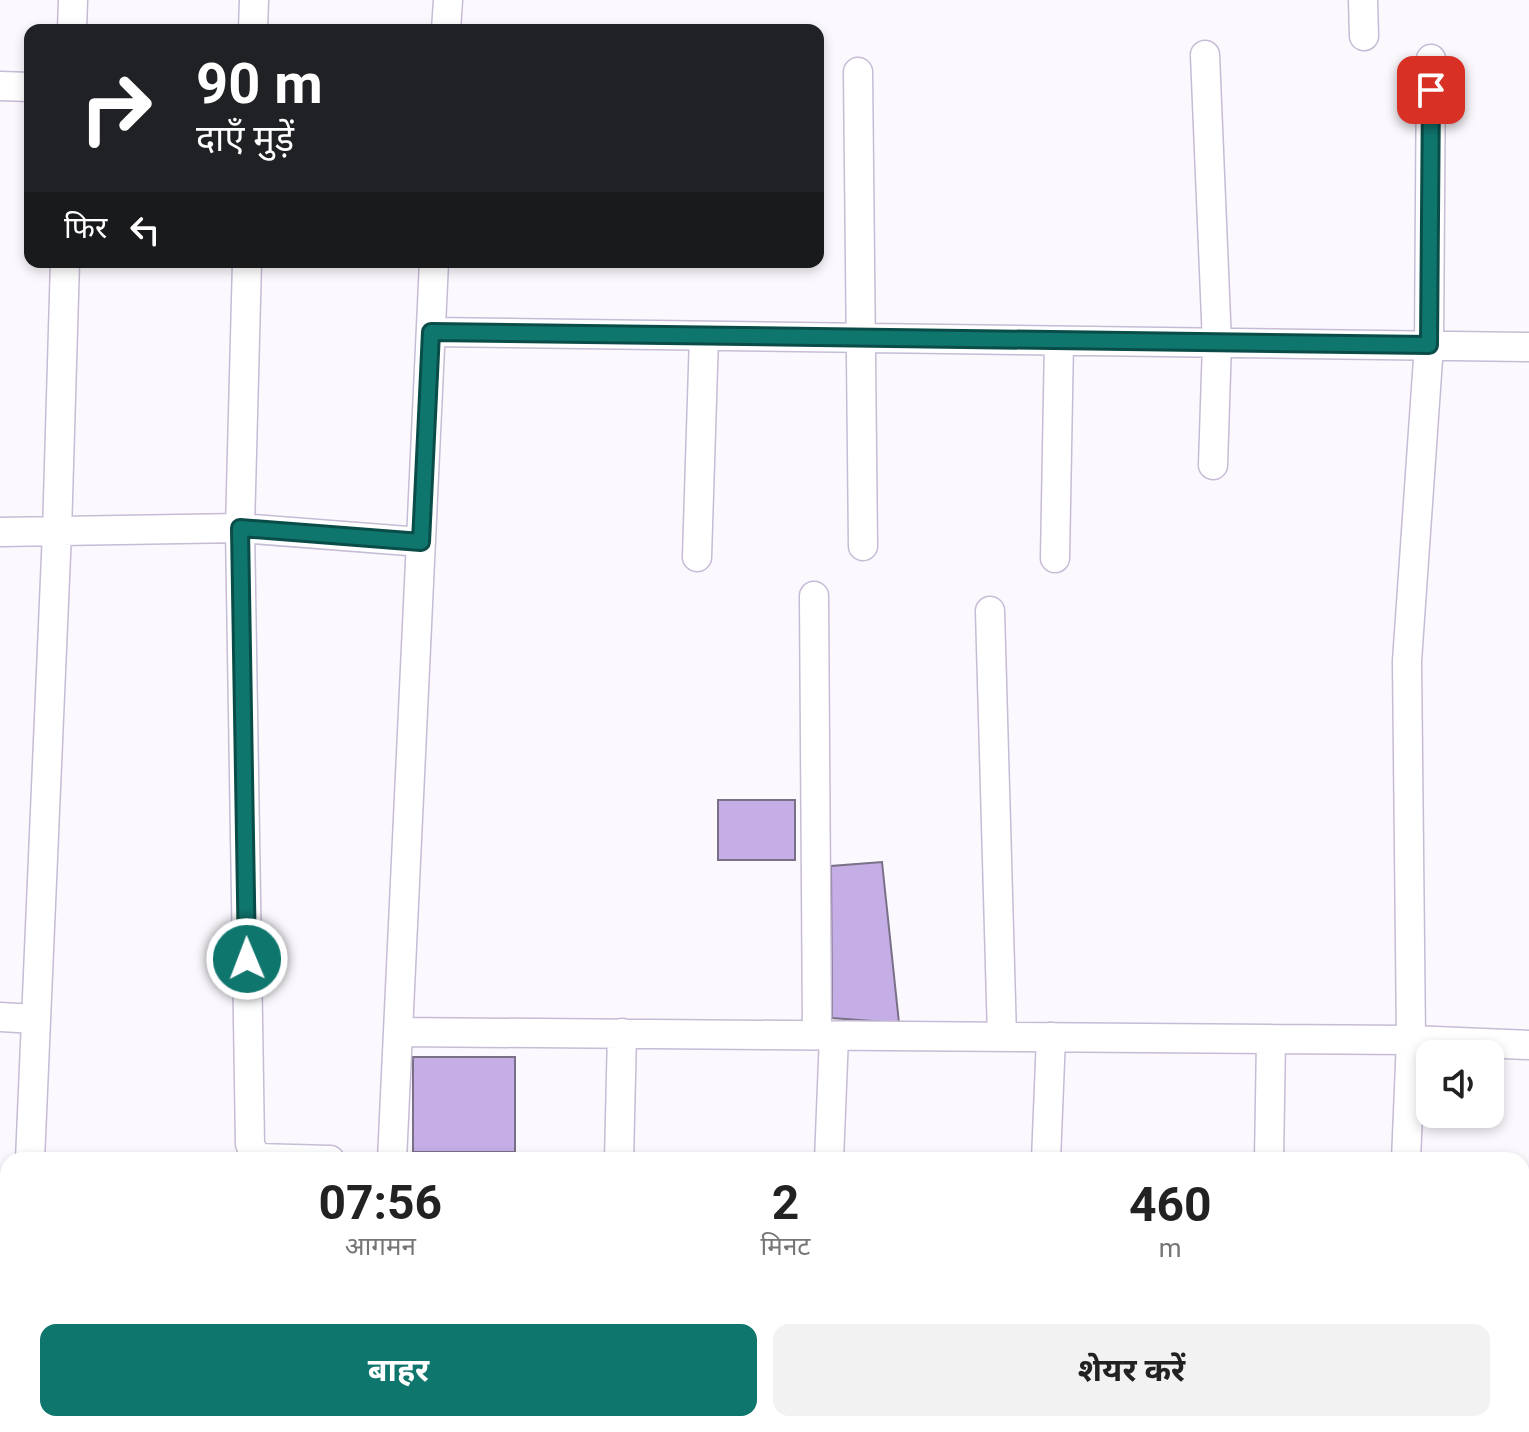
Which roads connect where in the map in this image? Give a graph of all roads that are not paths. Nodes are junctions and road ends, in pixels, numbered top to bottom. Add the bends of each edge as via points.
1 (73, 0) edge
2 (254, 0) edge
3 (448, 0) edge
4 (1363, 0) edge
5 (72, 24) edge
6 (253, 24) edge
7 (446, 24) edge
8 (1364, 36) dead end
9 (1205, 55) dead end
10 (1431, 59) dead end
11 (858, 72) dead end
12 (0, 86) edge
13 (24, 87) edge
14 (65, 268) edge
15 (247, 268) edge
16 (434, 268) edge
17 (431, 332) junction
18 (704, 336) junction
19 (861, 338) junction
20 (1059, 341) junction
21 (1217, 343) junction
22 (1429, 345) junction
23 (1529, 347) edge
24 (1213, 465) dead end
25 (240, 528) junction
26 (0, 532) edge
27 (57, 532) junction
28 (421, 542) junction
29 (863, 546) dead end
30 (697, 557) dead end
31 (1055, 558) dead end
32 (814, 596) dead end
33 (990, 611) dead end
34 (0, 1017) edge
35 (35, 1019) junction
36 (398, 1032) junction
37 (622, 1033) junction
38 (825, 1036) junction
39 (1002, 1037) junction
40 (1051, 1037) junction
41 (1271, 1039) junction
42 (1411, 1040) junction
43 (1529, 1045) edge
44 (30, 1152) edge
45 (253, 1152) edge
46 (392, 1152) edge
47 (619, 1152) edge
48 (829, 1152) edge
49 (1046, 1152) edge
50 (1269, 1152) edge
51 (1406, 1152) edge

1 - 5 street
2 - 6 street
3 - 7 street
4 - 8 street
9 - 21 street
10 - 22 street
11 - 19 street
12 - 13 street
14 - 27 street
15 - 25 street
16 - 17 street
17 - 18 street
17 - 28 street
18 - 19 street
18 - 30 street
19 - 20 street
19 - 29 street
20 - 21 street
20 - 31 street
21 - 22 street
21 - 24 street
22 - 23 street
22 - 42 street via 1407,661
25 - 27 street
25 - 28 street
25 - 45 street
26 - 27 street
27 - 35 street
28 - 36 street
32 - 38 street
33 - 39 street
34 - 35 street
35 - 44 street
36 - 37 street
36 - 46 street
37 - 38 street
37 - 47 street
38 - 39 street
38 - 48 street
39 - 40 street
40 - 41 street
40 - 49 street
41 - 42 street
41 - 50 street
42 - 43 street
42 - 51 street

